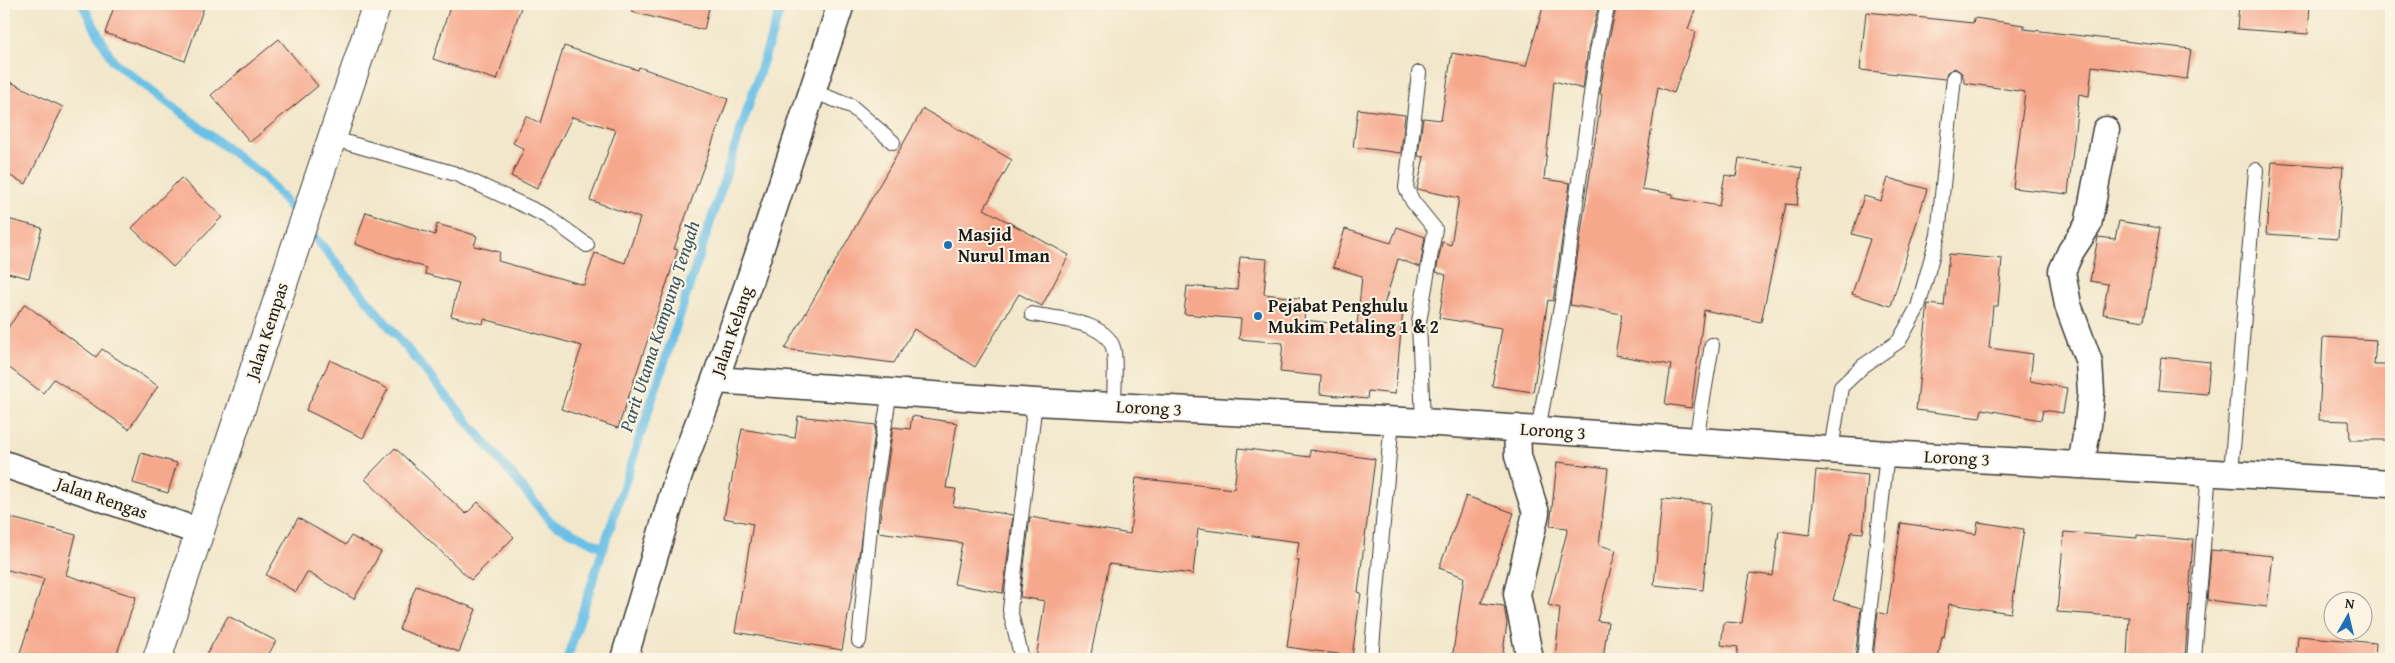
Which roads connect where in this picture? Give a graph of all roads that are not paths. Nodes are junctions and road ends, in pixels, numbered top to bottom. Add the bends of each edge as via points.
1 (377, 4) edge
2 (841, 4) edge
3 (1608, 4) edge
4 (1419, 73) dead end
5 (1954, 78) dead end
6 (814, 92) junction
7 (2106, 130) dead end
8 (331, 138) junction
9 (893, 142) dead end
10 (2256, 170) dead end
11 (587, 246) dead end
12 (1032, 314) dead end
13 (1712, 345) dead end
14 (715, 380) junction
15 (890, 390) junction
16 (1035, 402) junction
17 (1114, 406) junction
18 (1392, 420) junction
19 (1423, 422) junction
20 (1527, 429) junction
21 (1696, 440) junction
22 (1831, 450) junction
23 (1887, 454) junction
24 (4, 464) edge
25 (2082, 465) junction
26 (2220, 472) junction
27 (2391, 483) edge
28 (200, 532) junction
29 (858, 641) dead end
30 (157, 659) edge
31 (624, 659) edge
32 (1022, 659) edge
33 (1371, 659) edge
34 (1530, 659) edge
35 (1864, 659) edge
36 (2194, 659) edge

1 - 8 street, Jalan Kempas
2 - 6 street, Jalan Kelang
3 - 20 lane via 1597,51 1563,296
4 - 19 lane via 1406,188 1435,229 1419,322
5 - 22 lane via 1938,235 1918,307 1899,340 1841,387
6 - 9 lane via 851,106
6 - 14 street, Jalan Kelang
7 - 25 street via 2088,225 2062,271 2068,305 2089,362 2091,392
8 - 11 lane via 456,174 547,216
8 - 28 street, Jalan Kempas
10 - 26 lane
12 - 17 lane via 1085,325 1106,334 1114,352
13 - 21 lane
14 - 15 street, Lorong 3
14 - 31 street, Jalan Kelang via 679,474
15 - 16 street, Lorong 3
15 - 29 lane via 872,507
16 - 17 street, Lorong 3
16 - 32 lane via 1010,610
17 - 18 street, Lorong 3
18 - 19 street, Lorong 3
18 - 33 lane
19 - 20 street, Lorong 3
20 - 21 street, Lorong 3
20 - 34 street via 1518,456 1536,513 1518,594
21 - 22 street, Lorong 3
22 - 23 street, Lorong 3
23 - 25 street, Lorong 3
23 - 35 lane
24 - 28 street, Jalan Rengas
25 - 26 street, Lorong 3
26 - 27 street, Lorong 3
26 - 36 lane
28 - 30 street, Jalan Kempas

